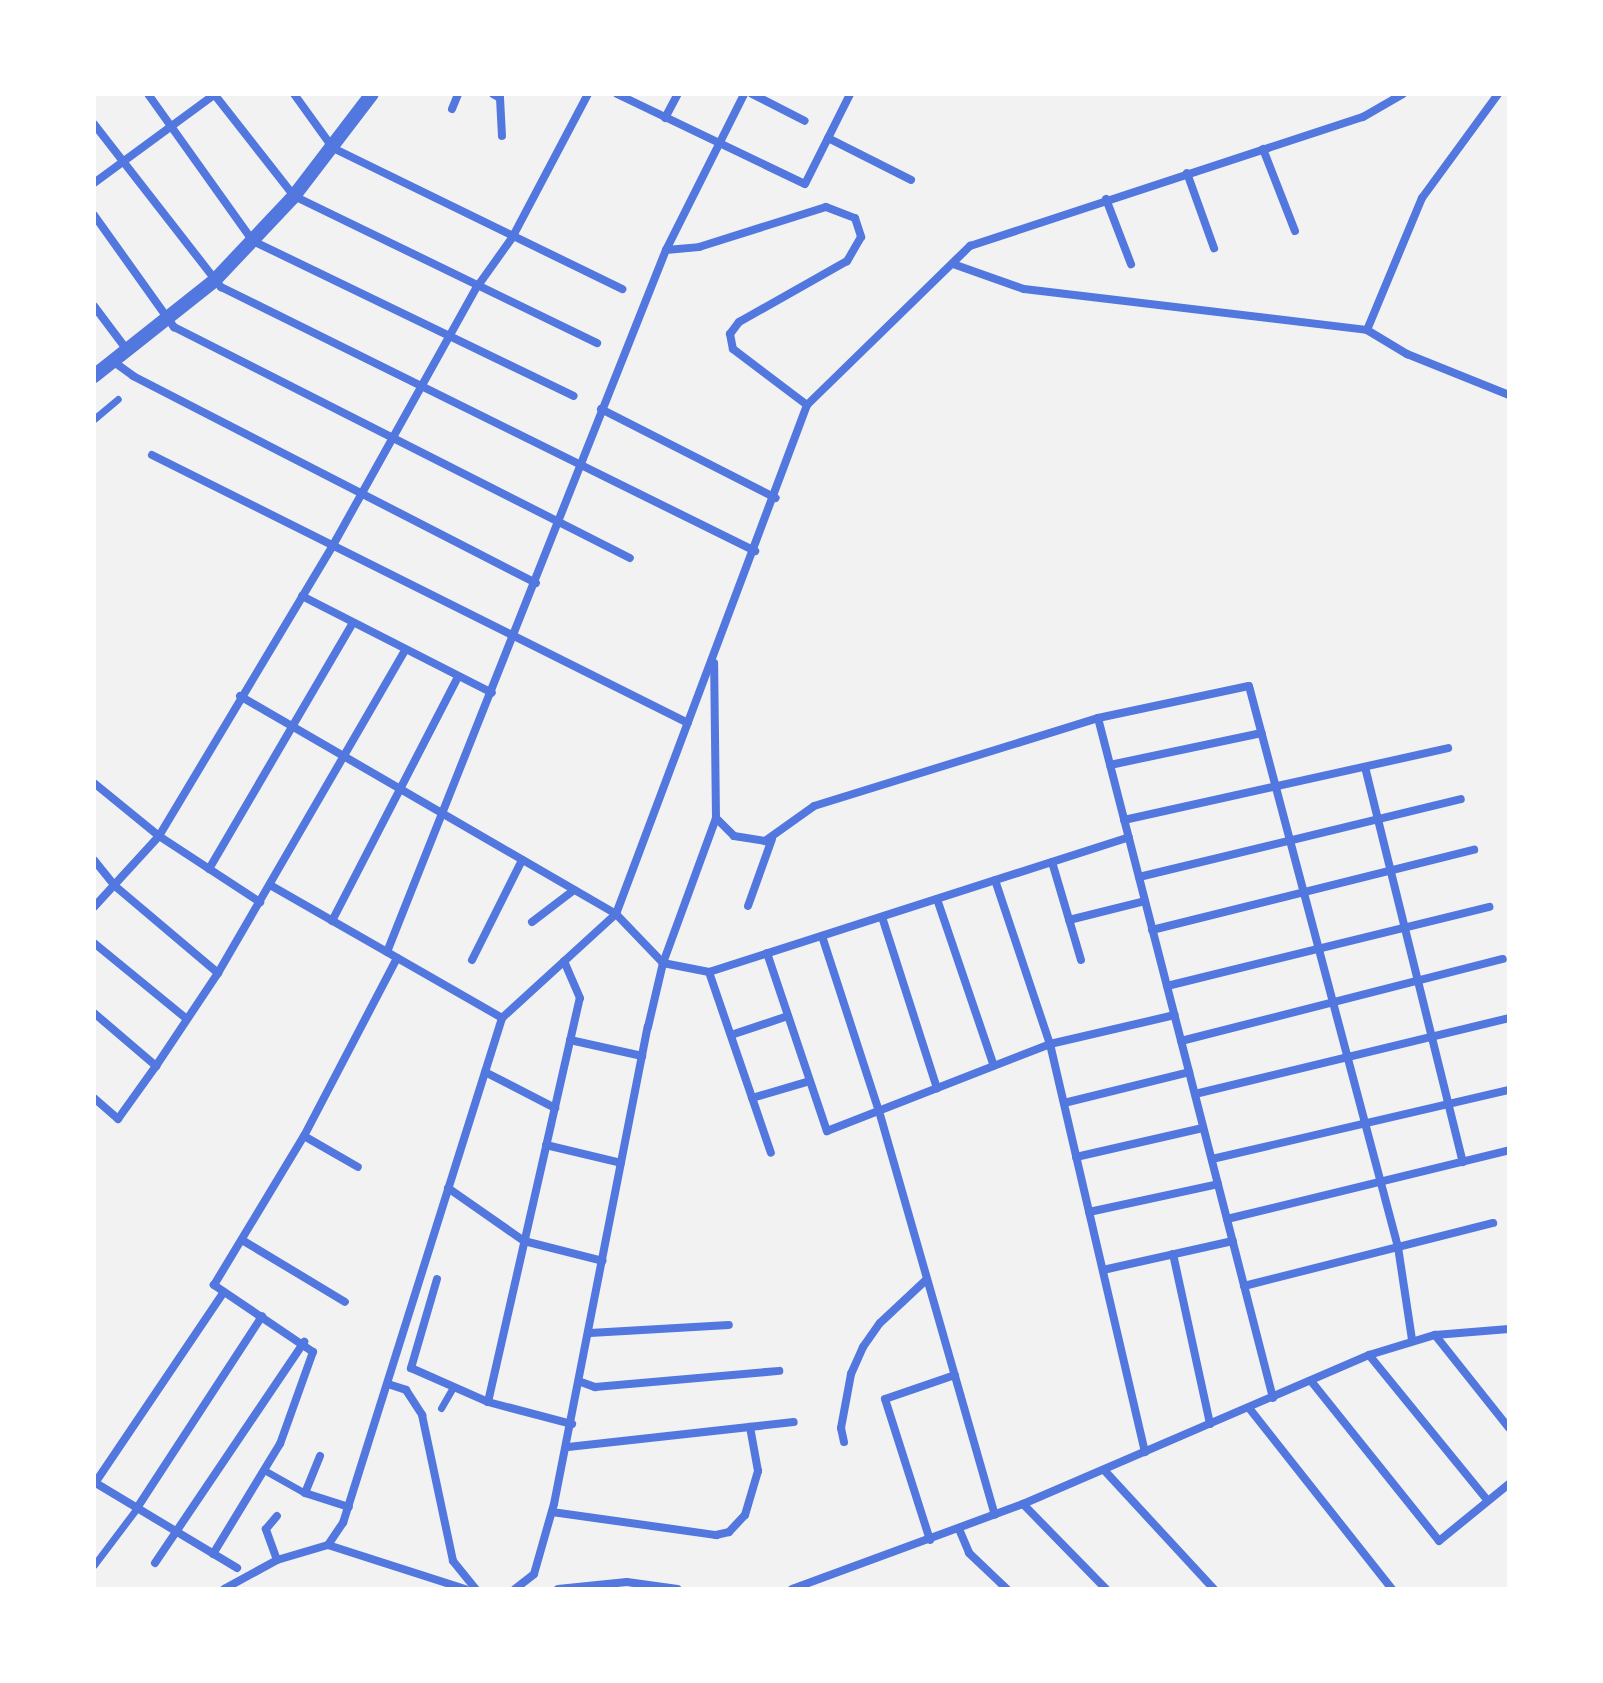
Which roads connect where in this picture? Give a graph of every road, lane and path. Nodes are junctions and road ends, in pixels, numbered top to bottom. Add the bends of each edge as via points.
1 (148, 94) edge
2 (214, 94) edge
3 (294, 94) edge
4 (458, 94) edge
5 (493, 94) edge
6 (588, 94) edge
7 (617, 94) edge
8 (678, 94) edge
9 (744, 94) edge
10 (752, 94) edge
11 (850, 94) edge
12 (1403, 94) edge
13 (1498, 94) edge
14 (368, 96) edge
15 (452, 109) dead end
16 (665, 118) junction
17 (805, 121) dead end
18 (94, 124) edge
19 (171, 126) junction
20 (502, 136) dead end
21 (828, 138) junction
22 (718, 146) junction
23 (333, 148) junction
24 (1263, 149) junction
25 (122, 161) junction
26 (1187, 173) junction
27 (911, 180) dead end
28 (94, 183) edge
29 (294, 196) junction
30 (1106, 199) junction
31 (94, 215) edge
32 (1295, 231) dead end
33 (512, 238) junction
34 (253, 241) junction
35 (1214, 248) dead end
36 (666, 250) junction
37 (953, 264) junction
38 (1131, 264) dead end
39 (214, 281) junction
40 (477, 287) junction
41 (622, 289) dead end
42 (94, 306) edge
43 (169, 319) junction
44 (1367, 330) junction
45 (448, 337) junction
46 (597, 343) dead end
47 (128, 351) junction
48 (114, 362) junction
49 (94, 376) edge
50 (419, 389) junction
51 (1509, 395) edge
52 (573, 396) dead end
53 (118, 399) dead end
54 (807, 405) junction
55 (601, 409) junction
56 (94, 419) edge
57 (391, 437) junction
58 (152, 455) dead end
59 (580, 466) junction
60 (361, 494) junction
61 (776, 498) junction
62 (559, 522) junction
63 (332, 547) junction
64 (755, 551) junction
65 (630, 558) dead end
66 (536, 583) junction
67 (302, 596) junction
68 (353, 623) junction
69 (513, 638) junction
70 (405, 650) junction
71 (714, 656) junction
72 (458, 677) junction
73 (492, 693) junction
74 (240, 696) junction
75 (1098, 718) junction
76 (688, 723) junction
77 (292, 726) junction
78 (1262, 733) junction
79 (1448, 748) dead end
80 (344, 756) junction
81 (1110, 765) junction
82 (1365, 767) junction
83 (94, 783) edge
84 (1276, 786) junction
85 (401, 790) junction
86 (1461, 799) dead end
87 (442, 814) junction
88 (716, 818) junction
89 (1377, 818) junction
90 (1124, 820) junction
91 (159, 836) junction
92 (1129, 837) junction
93 (772, 839) junction
94 (1290, 840) junction
95 (1474, 850) dead end
96 (94, 860) edge
97 (522, 860) junction
98 (1052, 862) junction
99 (209, 869) junction
100 (1390, 870) junction
101 (1139, 877) junction
102 (995, 880) junction
103 (270, 885) junction
104 (115, 886) junction
105 (574, 890) junction
106 (1304, 892) junction
107 (937, 899) junction
108 (1145, 901) junction
109 (260, 902) junction
110 (748, 906) dead end
111 (94, 907) edge
112 (1489, 907) dead end
113 (616, 914) junction
114 (882, 917) junction
115 (1069, 920) junction
116 (332, 921) junction
117 (532, 922) dead end
118 (1404, 926) junction
119 (1152, 930) junction
120 (822, 936) junction
121 (94, 943) edge
122 (1318, 947) junction
123 (387, 952) junction
124 (767, 953) junction
125 (397, 958) junction
126 (1503, 959) dead end
127 (472, 960) dead end
128 (1081, 960) dead end
129 (564, 961) junction
130 (663, 963) junction
131 (709, 972) junction
132 (218, 973) junction
133 (1418, 981) junction
134 (1167, 986) junction
135 (1333, 1003) junction
136 (94, 1013) edge
137 (1175, 1015) junction
138 (788, 1016) junction
139 (502, 1018) junction
140 (1509, 1018) edge
141 (187, 1019) junction
142 (731, 1035) junction
143 (1432, 1038) junction
144 (570, 1040) junction
145 (1181, 1041) junction
146 (1050, 1044) junction
147 (642, 1056) junction
148 (1348, 1058) junction
149 (156, 1066) junction
150 (994, 1066) junction
151 (485, 1072) junction
152 (1189, 1072) junction
153 (810, 1081) junction
154 (937, 1088) junction
155 (1509, 1090) edge
156 (1195, 1094) junction
157 (94, 1098) edge
158 (752, 1098) junction
159 (1064, 1103) junction
160 (1448, 1104) junction
161 (555, 1108) junction
162 (879, 1111) junction
163 (1365, 1123) junction
164 (1203, 1128) junction
165 (304, 1136) junction
166 (546, 1145) junction
167 (1509, 1150) edge
168 (771, 1153) dead end
169 (1076, 1157) junction
170 (1212, 1159) junction
171 (1463, 1162) junction
172 (621, 1163) junction
173 (358, 1167) dead end
174 (1380, 1182) junction
175 (1218, 1184) junction
176 (448, 1188) junction
177 (1089, 1212) junction
178 (1227, 1219) junction
179 (1493, 1223) dead end
180 (242, 1240) junction
181 (524, 1241) junction
182 (1233, 1241) junction
183 (1398, 1247) junction
184 (1173, 1254) junction
185 (603, 1261) junction
186 (1103, 1270) junction
187 (437, 1279) dead end
188 (927, 1279) junction
189 (1244, 1286) junction
190 (224, 1292) junction
191 (345, 1302) dead end
192 (262, 1316) junction
193 (729, 1325) dead end
194 (1509, 1329) edge
195 (590, 1333) junction
196 (1435, 1335) junction
197 (1412, 1340) junction
198 (304, 1342) junction
199 (1369, 1355) junction
200 (779, 1371) dead end
201 (955, 1375) junction
202 (1311, 1381) junction
203 (581, 1382) junction
204 (388, 1384) junction
205 (453, 1387) junction
206 (1273, 1398) junction
207 (488, 1402) junction
208 (441, 1408) dead end
209 (1249, 1408) junction
210 (794, 1422) dead end
211 (572, 1424) junction
212 (1210, 1424) junction
213 (750, 1427) junction
214 (1509, 1428) edge
215 (844, 1442) dead end
216 (568, 1447) junction
217 (1145, 1452) junction
218 (320, 1456) dead end
219 (264, 1470) junction
220 (1104, 1470) junction
221 (95, 1482) edge
222 (1509, 1484) edge
223 (305, 1493) junction
224 (1488, 1501) junction
225 (1023, 1504) junction
226 (349, 1507) junction
227 (137, 1508) junction
228 (552, 1512) junction
229 (995, 1515) junction
230 (277, 1516) dead end
231 (959, 1529) junction
232 (176, 1531) junction
233 (930, 1540) junction
234 (328, 1545) junction
235 (213, 1554) junction
236 (277, 1560) junction
237 (155, 1563) dead end
238 (94, 1565) edge
239 (237, 1568) dead end
240 (807, 1588) edge
241 (224, 1589) edge
242 (465, 1589) edge
243 (476, 1589) edge
244 (515, 1589) edge
245 (558, 1589) edge
246 (678, 1589) edge
247 (792, 1589) edge
248 (1007, 1589) edge
249 (1106, 1589) edge
250 (1214, 1589) edge
251 (1392, 1589) edge

1 - 19 street
2 - 19 street
2 - 29 street
3 - 23 street
4 - 15 street
5 - 20 street via 500,98
6 - 33 street
7 - 16 street
8 - 16 street
9 - 22 street
10 - 17 street
11 - 21 street
12 - 24 street via 1363,117
13 - 44 street via 1422,198
14 - 23 street
16 - 22 street
18 - 25 street
19 - 25 street
19 - 34 street
21 - 22 street via 805,184
21 - 27 street
22 - 36 street
23 - 29 street
23 - 33 street
24 - 26 street
24 - 32 street
25 - 28 street
25 - 39 street
26 - 30 street
26 - 35 street
29 - 34 street
29 - 40 street
30 - 37 street via 970,246
30 - 38 street
31 - 43 street
33 - 40 street
33 - 41 street
34 - 39 street
34 - 45 street
36 - 54 street via 699,247 826,207 855,218 861,237 847,261 739,322 730,334 733,349
36 - 55 street
37 - 44 street via 1024,289
37 - 54 street
39 - 43 street
39 - 50 street
40 - 45 street
40 - 46 street
42 - 47 street
43 - 47 street
43 - 57 street via 174,327
44 - 51 street via 1407,354
45 - 50 street
45 - 52 street
47 - 48 street
48 - 49 street
48 - 60 street
50 - 57 street
50 - 59 street
53 - 56 street
54 - 61 street
55 - 59 street
55 - 61 street
57 - 60 street
57 - 62 street
58 - 63 street
59 - 62 street
59 - 64 street
60 - 63 street
60 - 66 street
61 - 64 street
62 - 65 street
62 - 66 street
63 - 67 street
63 - 69 street
64 - 71 street
66 - 69 street
67 - 68 street
67 - 74 street
68 - 70 street
68 - 77 street
69 - 73 street
69 - 76 street
70 - 72 street
70 - 80 street
71 - 76 street
71 - 88 street
72 - 73 street
72 - 85 street
73 - 87 street
74 - 77 street
74 - 91 street
75 - 78 street via 1249,686
75 - 81 street
75 - 93 street via 814,806
76 - 113 street
77 - 80 street
77 - 99 street
78 - 81 street
78 - 84 street
79 - 82 street
80 - 85 street
80 - 103 street
81 - 90 street
82 - 84 street
82 - 89 street
83 - 91 street
84 - 90 street
84 - 94 street
85 - 87 street
85 - 116 street
86 - 89 street
87 - 97 street
87 - 123 street
88 - 93 street via 742,839
88 - 130 street
89 - 94 street
89 - 100 street
90 - 92 street
91 - 99 street
91 - 104 street
92 - 98 street
92 - 101 street
93 - 110 street
94 - 101 street
94 - 106 street
95 - 100 street
96 - 104 street
97 - 105 street
97 - 127 street
98 - 102 street
98 - 115 street
99 - 109 street
100 - 106 street
100 - 118 street
101 - 108 street
102 - 107 street
102 - 146 street
103 - 109 street
103 - 116 street
104 - 111 street
104 - 132 street
105 - 113 street
105 - 117 street
106 - 119 street
106 - 122 street
107 - 114 street
107 - 150 street
108 - 115 street
108 - 119 street
109 - 132 street
112 - 118 street
113 - 129 street
113 - 130 street
114 - 120 street
114 - 154 street
115 - 128 street
116 - 123 street
118 - 122 street
118 - 133 street
119 - 134 street
120 - 124 street
120 - 162 street
121 - 141 street
122 - 134 street
122 - 135 street
123 - 125 street
124 - 131 street
124 - 138 street
125 - 139 street
125 - 165 street
126 - 133 street
129 - 139 street
129 - 144 street via 580,998
130 - 131 street
130 - 147 street
131 - 142 street
132 - 141 street
133 - 135 street
133 - 143 street
134 - 137 street
135 - 145 street
135 - 148 street
136 - 149 street
137 - 145 street
137 - 146 street
138 - 142 street
138 - 153 street
139 - 151 street
140 - 143 street
141 - 149 street
142 - 158 street
143 - 148 street
143 - 160 street
144 - 147 street
144 - 161 street
145 - 152 street
146 - 150 street
146 - 159 street
147 - 172 street
148 - 156 street
148 - 163 street
149 - 157 street via 118,1119
150 - 154 street
151 - 161 street
151 - 176 street
152 - 156 street
152 - 159 street
153 - 158 street
153 - 162 street via 827,1131
154 - 162 street
155 - 160 street
156 - 164 street
158 - 168 street
159 - 169 street
160 - 163 street
160 - 171 street
161 - 166 street
162 - 188 street
163 - 170 street
163 - 174 street
164 - 169 street
164 - 170 street
165 - 173 street
165 - 180 street
166 - 172 street
166 - 181 street
167 - 171 street
169 - 177 street
170 - 175 street
171 - 174 street
172 - 185 street
174 - 178 street
174 - 183 street
175 - 177 street
175 - 178 street
176 - 181 street
176 - 204 street
177 - 186 street
178 - 182 street
179 - 183 street
180 - 190 street via 214,1285
180 - 191 street
181 - 185 street
181 - 207 street
182 - 184 street
182 - 189 street
183 - 189 street
183 - 197 street
184 - 186 street
184 - 212 street
185 - 195 street
186 - 217 street
187 - 205 street via 411,1368
188 - 201 street
188 - 215 street via 880,1323 863,1347 851,1374 841,1428
189 - 206 street
190 - 192 street
190 - 221 street
192 - 198 street
192 - 227 street
193 - 195 street
194 - 196 street
195 - 203 street
196 - 197 street
196 - 214 street
197 - 199 street
198 - 219 street via 313,1352 280,1444
198 - 232 street
199 - 202 street
199 - 224 street
200 - 203 street via 595,1387
201 - 229 street
201 - 233 street via 885,1399
202 - 206 street
202 - 224 street via 1439,1541
203 - 211 street
204 - 226 street
204 - 243 street via 406,1390 422,1415 453,1561
205 - 207 street
205 - 208 street
206 - 209 street
207 - 211 street
209 - 212 street
209 - 251 street
210 - 213 street
211 - 216 street
212 - 217 street
213 - 216 street
213 - 228 street via 758,1471 745,1515 729,1532 716,1535
216 - 228 street
217 - 220 street
218 - 223 street
219 - 223 street
219 - 235 street
220 - 225 street
220 - 250 street
221 - 227 street
222 - 224 street
223 - 226 street
225 - 229 street
225 - 249 street
226 - 234 street
227 - 232 street
227 - 238 street
228 - 244 street via 534,1574
229 - 231 street
230 - 236 street via 266,1529
231 - 233 street
231 - 248 street via 969,1553
232 - 235 street
232 - 237 street
233 - 240 street
234 - 236 street
234 - 242 street
235 - 239 street
236 - 241 street
240 - 247 street
245 - 246 street via 627,1582

